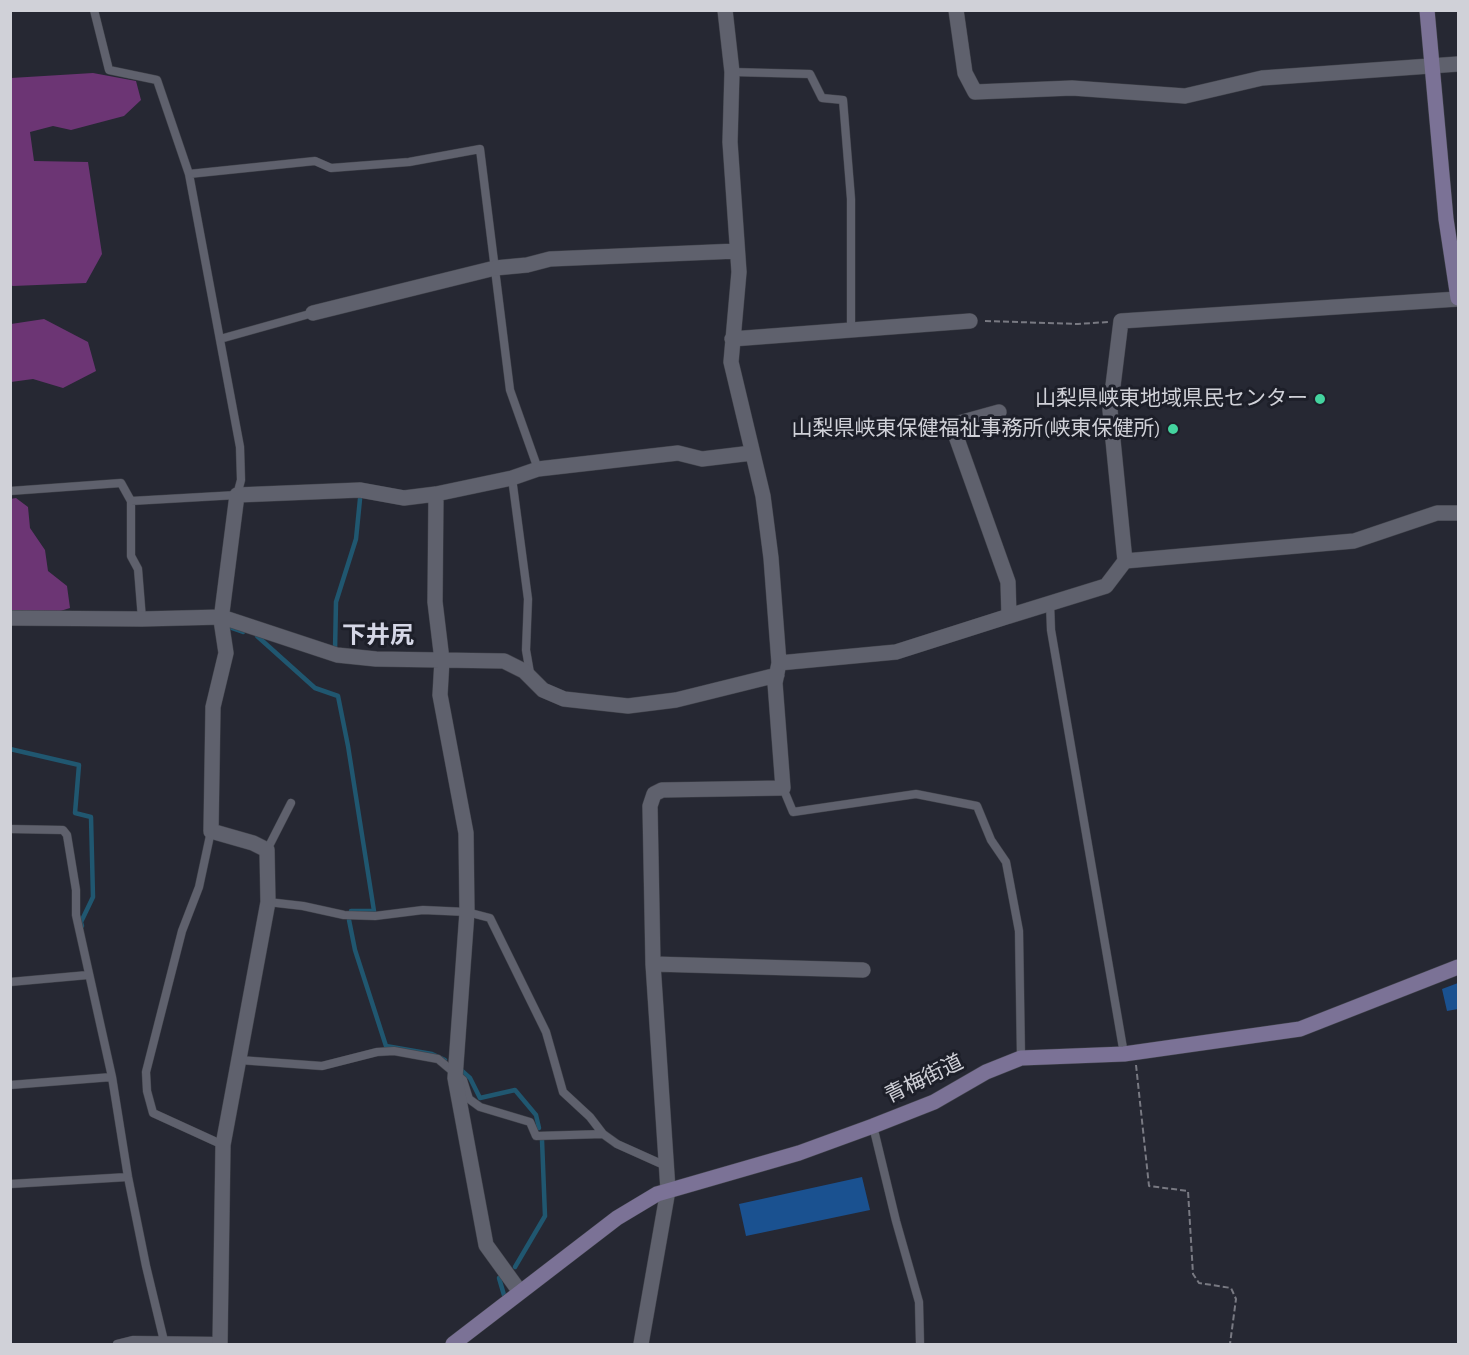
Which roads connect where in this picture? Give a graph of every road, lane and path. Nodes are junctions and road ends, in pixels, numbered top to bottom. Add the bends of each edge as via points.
1 (94, 10) edge
2 (725, 10) edge
3 (956, 10) edge
4 (1427, 10) edge
5 (1458, 64) edge
6 (1432, 66) junction
7 (732, 72) junction
8 (189, 174) junction
9 (737, 251) junction
10 (495, 268) junction
11 (1458, 298) edge
12 (313, 313) joint
13 (970, 321) joint
14 (1121, 321) junction
15 (851, 331) junction
16 (220, 339) junction
17 (732, 339) junction
18 (999, 412) dead end
19 (752, 453) junction
20 (538, 469) junction
21 (512, 478) junction
22 (10, 491) edge
23 (436, 494) junction
24 (237, 495) junction
25 (131, 501) junction
26 (1458, 513) edge
27 (1125, 561) junction
28 (1050, 603) junction
29 (1009, 616) junction
30 (10, 618) edge
31 (221, 618) junction
32 (142, 619) junction
33 (442, 660) junction
34 (778, 669) junction
35 (531, 678) junction
36 (783, 788) junction
37 (291, 803) dead end
38 (10, 830) edge
39 (211, 831) junction
40 (267, 850) junction
41 (268, 902) junction
42 (467, 912) junction
43 (653, 964) junction
44 (1458, 967) edge
45 (863, 970) dead end
46 (88, 975) junction
47 (10, 982) edge
48 (1129, 1053) junction
49 (1021, 1058) junction
50 (239, 1060) junction
51 (455, 1072) junction
52 (112, 1077) junction
53 (10, 1085) edge
54 (873, 1126) junction
55 (603, 1134) junction
56 (224, 1145) junction
57 (666, 1166) junction
58 (128, 1177) junction
59 (10, 1184) edge
60 (668, 1190) junction
61 (520, 1292) junction
62 (164, 1341) junction
63 (220, 1343) edge
64 (117, 1344) edge
65 (453, 1344) edge
66 (641, 1344) edge
67 (920, 1344) edge
68 (1230, 1344) edge

1 - 8 lane via 109,70 157,80
2 - 7 street
3 - 6 street via 965,73 975,92 1072,88 1185,96 1262,78
4 - 6 main road
5 - 6 street
6 - 11 main road via 1446,219
7 - 9 street via 730,142
7 - 15 lane via 810,74 822,98 843,100 851,199
8 - 10 lane via 315,161 330,168 409,162 480,149
8 - 16 lane
9 - 10 street via 550,259
9 - 17 street via 739,272
10 - 12 street
10 - 20 lane via 510,390
11 - 14 street
12 - 16 lane
13 - 14 path
13 - 15 street
14 - 27 street via 1110,410
15 - 17 street
16 - 24 lane via 240,447 241,480
17 - 19 street via 731,362
18 - 29 street via 952,425 1008,582
19 - 20 street via 702,459 678,453
19 - 34 street via 763,496
20 - 21 street
21 - 23 street
21 - 35 lane via 528,599 526,650
22 - 25 lane via 121,483
23 - 24 street via 404,498 360,490
23 - 33 street via 435,602
24 - 25 lane
24 - 31 street
25 - 32 lane via 131,556 138,569
26 - 27 street via 1437,513 1354,541
27 - 28 street via 1106,586
28 - 29 street
28 - 48 lane via 1051,630
29 - 34 street via 896,652
30 - 32 street
31 - 32 street
31 - 33 street via 337,655
31 - 39 street via 226,653 213,707
33 - 35 street via 504,661 524,670
33 - 42 street via 440,695 466,833
34 - 35 street via 676,700 628,706 564,699 543,690
34 - 36 street via 774,683
36 - 43 street via 662,790 654,794 650,806
36 - 49 lane via 793,812 916,794 978,806 991,840 1006,862 1017,920
37 - 40 lane
38 - 46 lane via 63,831 68,835 76,915
39 - 40 street
39 - 56 lane via 146,1072 153,1113
40 - 41 street
41 - 42 lane via 344,915 423,910
41 - 50 street
42 - 51 street
42 - 55 lane via 490,918 546,1032 563,1092
43 - 45 street
43 - 57 street
44 - 48 main road, 青梅街道 via 1300,1029
46 - 47 lane
46 - 52 lane
48 - 49 main road, 青梅街道
48 - 68 path via 1149,1186 1188,1191 1193,1274 1199,1283 1231,1288 1236,1299
49 - 54 main road, 青梅街道 via 986,1072 934,1102
50 - 51 lane via 322,1066 394,1051 438,1059
50 - 56 street
51 - 55 lane via 463,1080 469,1100 530,1122 536,1136
51 - 61 street via 486,1245
52 - 53 lane
52 - 58 lane
54 - 60 main road, 青梅街道 via 799,1153
54 - 67 lane via 919,1302
55 - 57 lane
56 - 63 street
57 - 60 street
58 - 59 lane
58 - 62 lane
60 - 61 main road, 青梅街道 via 617,1218
60 - 66 street
61 - 65 main road, 青梅街道
62 - 63 lane
62 - 64 lane

